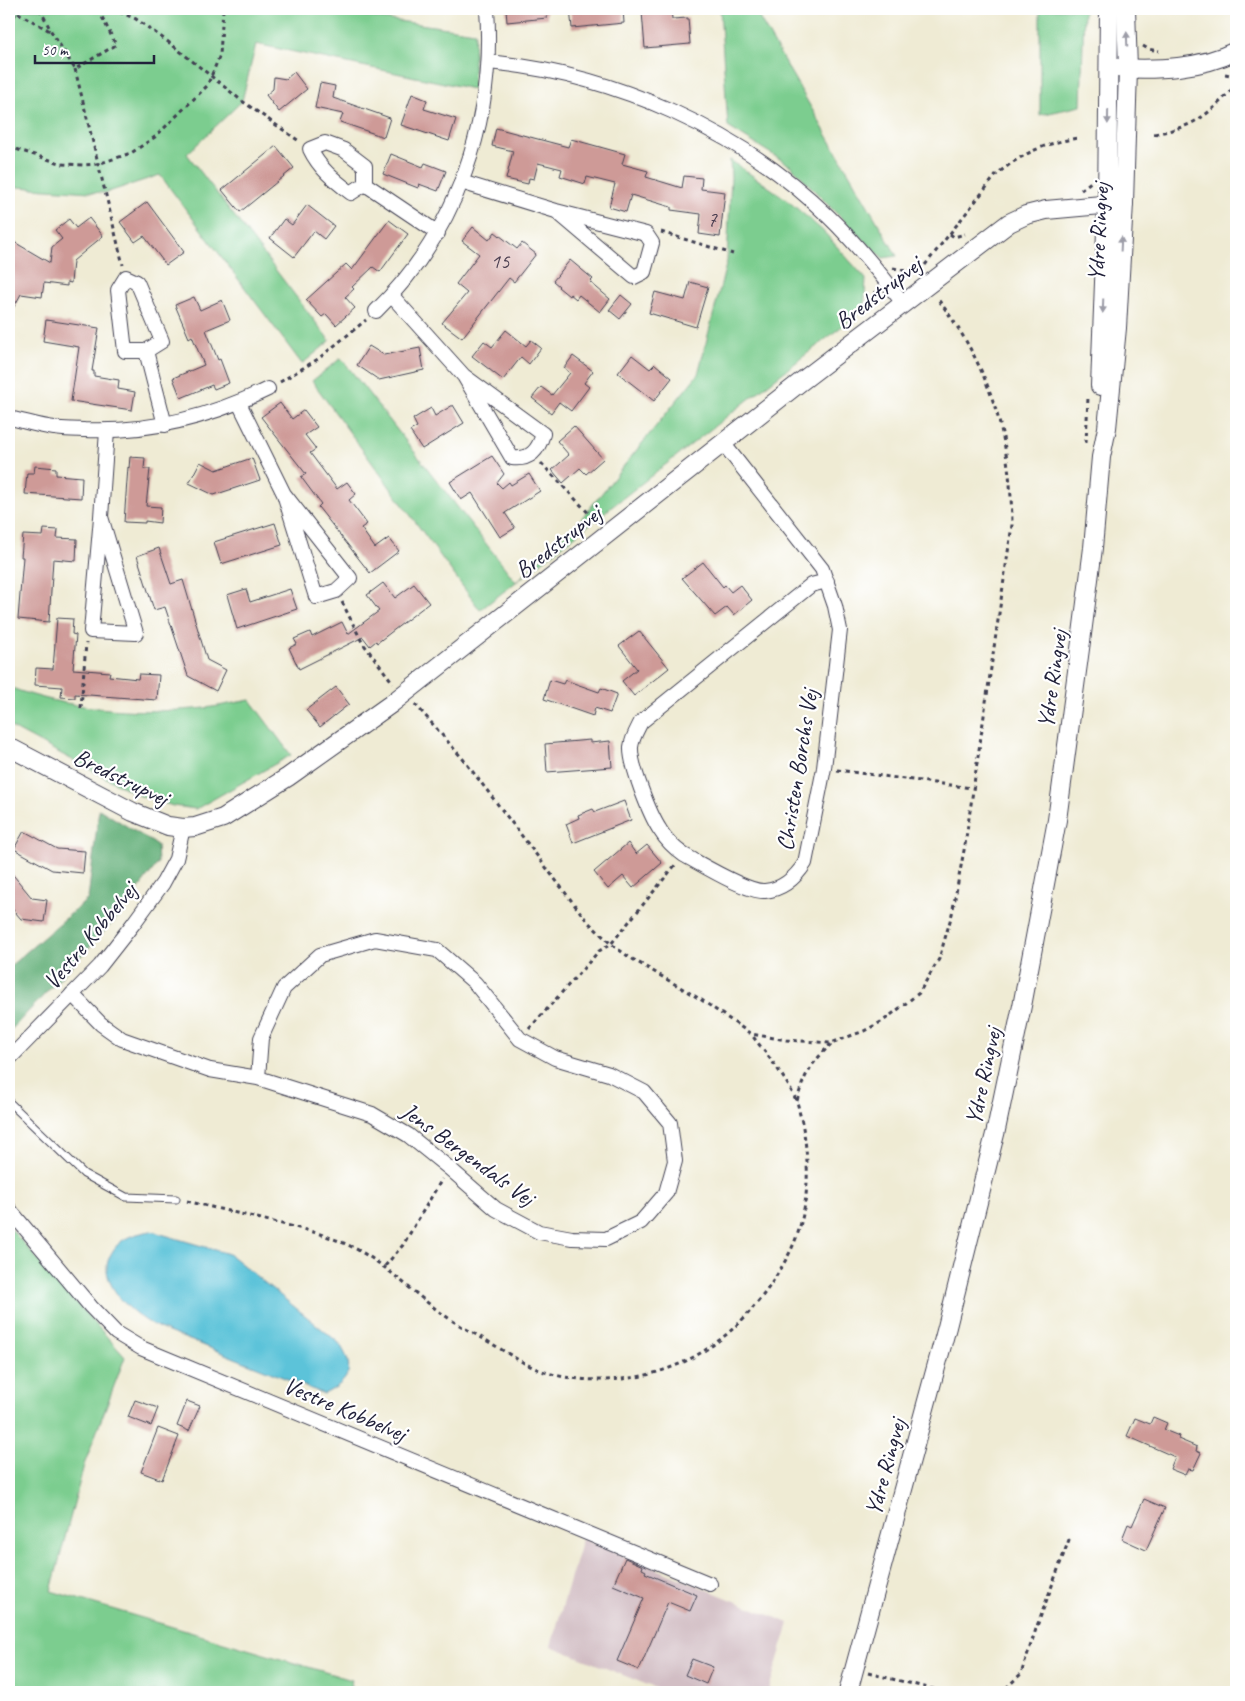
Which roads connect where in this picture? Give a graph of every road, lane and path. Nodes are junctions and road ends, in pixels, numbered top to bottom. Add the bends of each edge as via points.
1 (11, 9) edge
2 (40, 9) edge
3 (98, 9) edge
4 (112, 9) edge
5 (223, 9) edge
6 (487, 9) edge
7 (1109, 9) edge
8 (1126, 9) edge
9 (16, 13) junction
10 (9, 24) edge
11 (51, 31) junction
12 (1236, 51) edge
13 (488, 62) junction
14 (1109, 68) junction
15 (75, 69) junction
16 (1128, 69) junction
17 (211, 76) junction
18 (1236, 85) edge
19 (1154, 134) dead end
20 (1078, 138) dead end
21 (9, 146) edge
22 (310, 149) junction
23 (98, 164) junction
24 (1096, 178) dead end
25 (461, 182) junction
26 (364, 184) junction
27 (1109, 205) junction
28 (556, 211) junction
29 (438, 234) junction
30 (649, 238) junction
31 (733, 254) dead end
32 (882, 275) junction
33 (126, 278) junction
34 (392, 296) junction
35 (903, 303) junction
36 (376, 311) joint
37 (877, 311) dead end
38 (146, 351) junction
39 (464, 376) junction
40 (268, 389) joint
41 (1089, 392) dead end
42 (239, 403) junction
43 (9, 418) edge
44 (165, 425) junction
45 (107, 431) junction
46 (723, 443) junction
47 (1086, 445) dead end
48 (532, 454) junction
49 (284, 494) junction
50 (101, 517) junction
51 (601, 526) dead end
52 (827, 582) junction
53 (336, 591) junction
54 (91, 631) junction
55 (396, 687) dead end
56 (81, 708) dead end
57 (9, 747) edge
58 (824, 768) junction
59 (972, 788) dead end
60 (183, 828) junction
61 (684, 855) junction
62 (72, 994) junction
63 (751, 1034) dead end
64 (520, 1039) junction
65 (831, 1043) dead end
66 (9, 1059) edge
67 (258, 1078) junction
68 (797, 1101) junction
69 (9, 1102) edge
70 (449, 1168) junction
71 (176, 1199) joint
72 (9, 1209) edge
73 (385, 1266) junction
74 (1070, 1537) dead end
75 (710, 1584) dead end
76 (875, 1675) dead end
77 (848, 1692) edge
78 (945, 1692) edge
79 (999, 1692) edge

1 - 9 path
2 - 11 path
3 - 15 path via 116,45
4 - 17 path via 136,19
5 - 17 path via 220,55
6 - 13 street
7 - 14 street, Ydre Ringvej
16 -> 8 street, Ydre Ringvej
9 - 10 path
9 - 11 path
11 - 15 path
12 - 16 street via 1200,64
13 - 25 street via 473,150
13 - 32 street via 511,64 594,83 639,97 708,129 804,194
14 - 16 street
14 -> 27 street, Ydre Ringvej
15 - 23 path
16 - 27 street, Ydre Ringvej
17 - 22 path
17 - 23 path via 207,86 155,137 131,153
18 - 19 path via 1198,121
20 - 32 path via 1044,145 997,174 921,270 893,268
21 - 23 path via 63,164
22 - 26 street via 316,162 351,193
22 - 26 street via 325,143 344,150 366,166
23 - 33 path
24 - 27 path
25 - 28 street
25 - 29 street
26 - 29 street
27 - 35 street, Bredstrupvej via 1046,210 1009,223
27 - 77 street, Ydre Ringvej via 1099,430 1101,457 1093,548 1049,866 996,1130 954,1300
28 - 30 street via 646,234
28 - 30 street via 634,277 644,272 652,243
29 - 34 street
30 - 31 path via 661,232
32 - 35 street
32 - 37 path via 874,282
33 - 38 street via 137,282 162,342
33 - 38 street via 118,290 125,350
34 - 36 street
34 - 39 street
35 - 46 street, Bredstrupvej
36 - 40 path via 318,359
38 - 44 street
39 - 48 street via 512,458 522,459
39 - 48 street via 542,434 539,446
40 - 42 street
41 - 47 path
42 - 44 street
42 - 49 street
43 - 45 street via 55,428
44 - 45 street
45 - 50 street
46 - 52 street, Christen Borchs Vej via 822,569
46 - 60 street, Bredstrupvej via 383,709 288,777 223,818 206,825
48 - 51 path
49 - 53 street via 350,578
49 - 53 street via 316,597
50 - 54 street
50 - 54 street via 136,632
52 - 58 street, Christen Borchs Vej via 840,630
52 - 61 street, Christen Borchs Vej via 811,585 642,722 634,735 631,746 633,763 654,819 666,840
53 - 55 path via 362,642
54 - 56 path via 86,637
57 - 60 street, Bredstrupvej via 133,812 168,826
58 - 59 path
58 - 61 street, Christen Borchs Vej via 805,863 788,883 765,891 749,888
60 - 62 street, Vestre Kobbelvej via 176,859 163,883 100,966
61 - 64 path via 611,944 599,951
62 - 66 street, Vestre Kobbelvej
62 - 67 street, Jens Bergendals Vej via 101,1024 122,1039 210,1070
63 - 68 path
64 - 67 street, Jens Bergendals Vej via 475,983 438,950 375,939 320,956 284,988 261,1038
64 - 70 street, Jens Bergendals Vej via 555,1058 609,1074 644,1092 670,1124 675,1161 666,1193 641,1222 606,1239 572,1238 539,1232 496,1209
65 - 68 path via 813,1062
67 - 70 street, Jens Bergendals Vej via 372,1114 408,1135
68 - 73 path via 804,1134 807,1182 803,1216 791,1250 773,1282 721,1340 689,1360 657,1373 622,1380 581,1380 543,1371 446,1316
69 - 71 lane via 84,1174 126,1197
70 - 73 path via 403,1245
71 - 73 path via 301,1228 346,1244
72 - 75 street, Vestre Kobbelvej via 103,1320 116,1333 141,1348
74 - 79 path via 1021,1674
76 - 78 path

